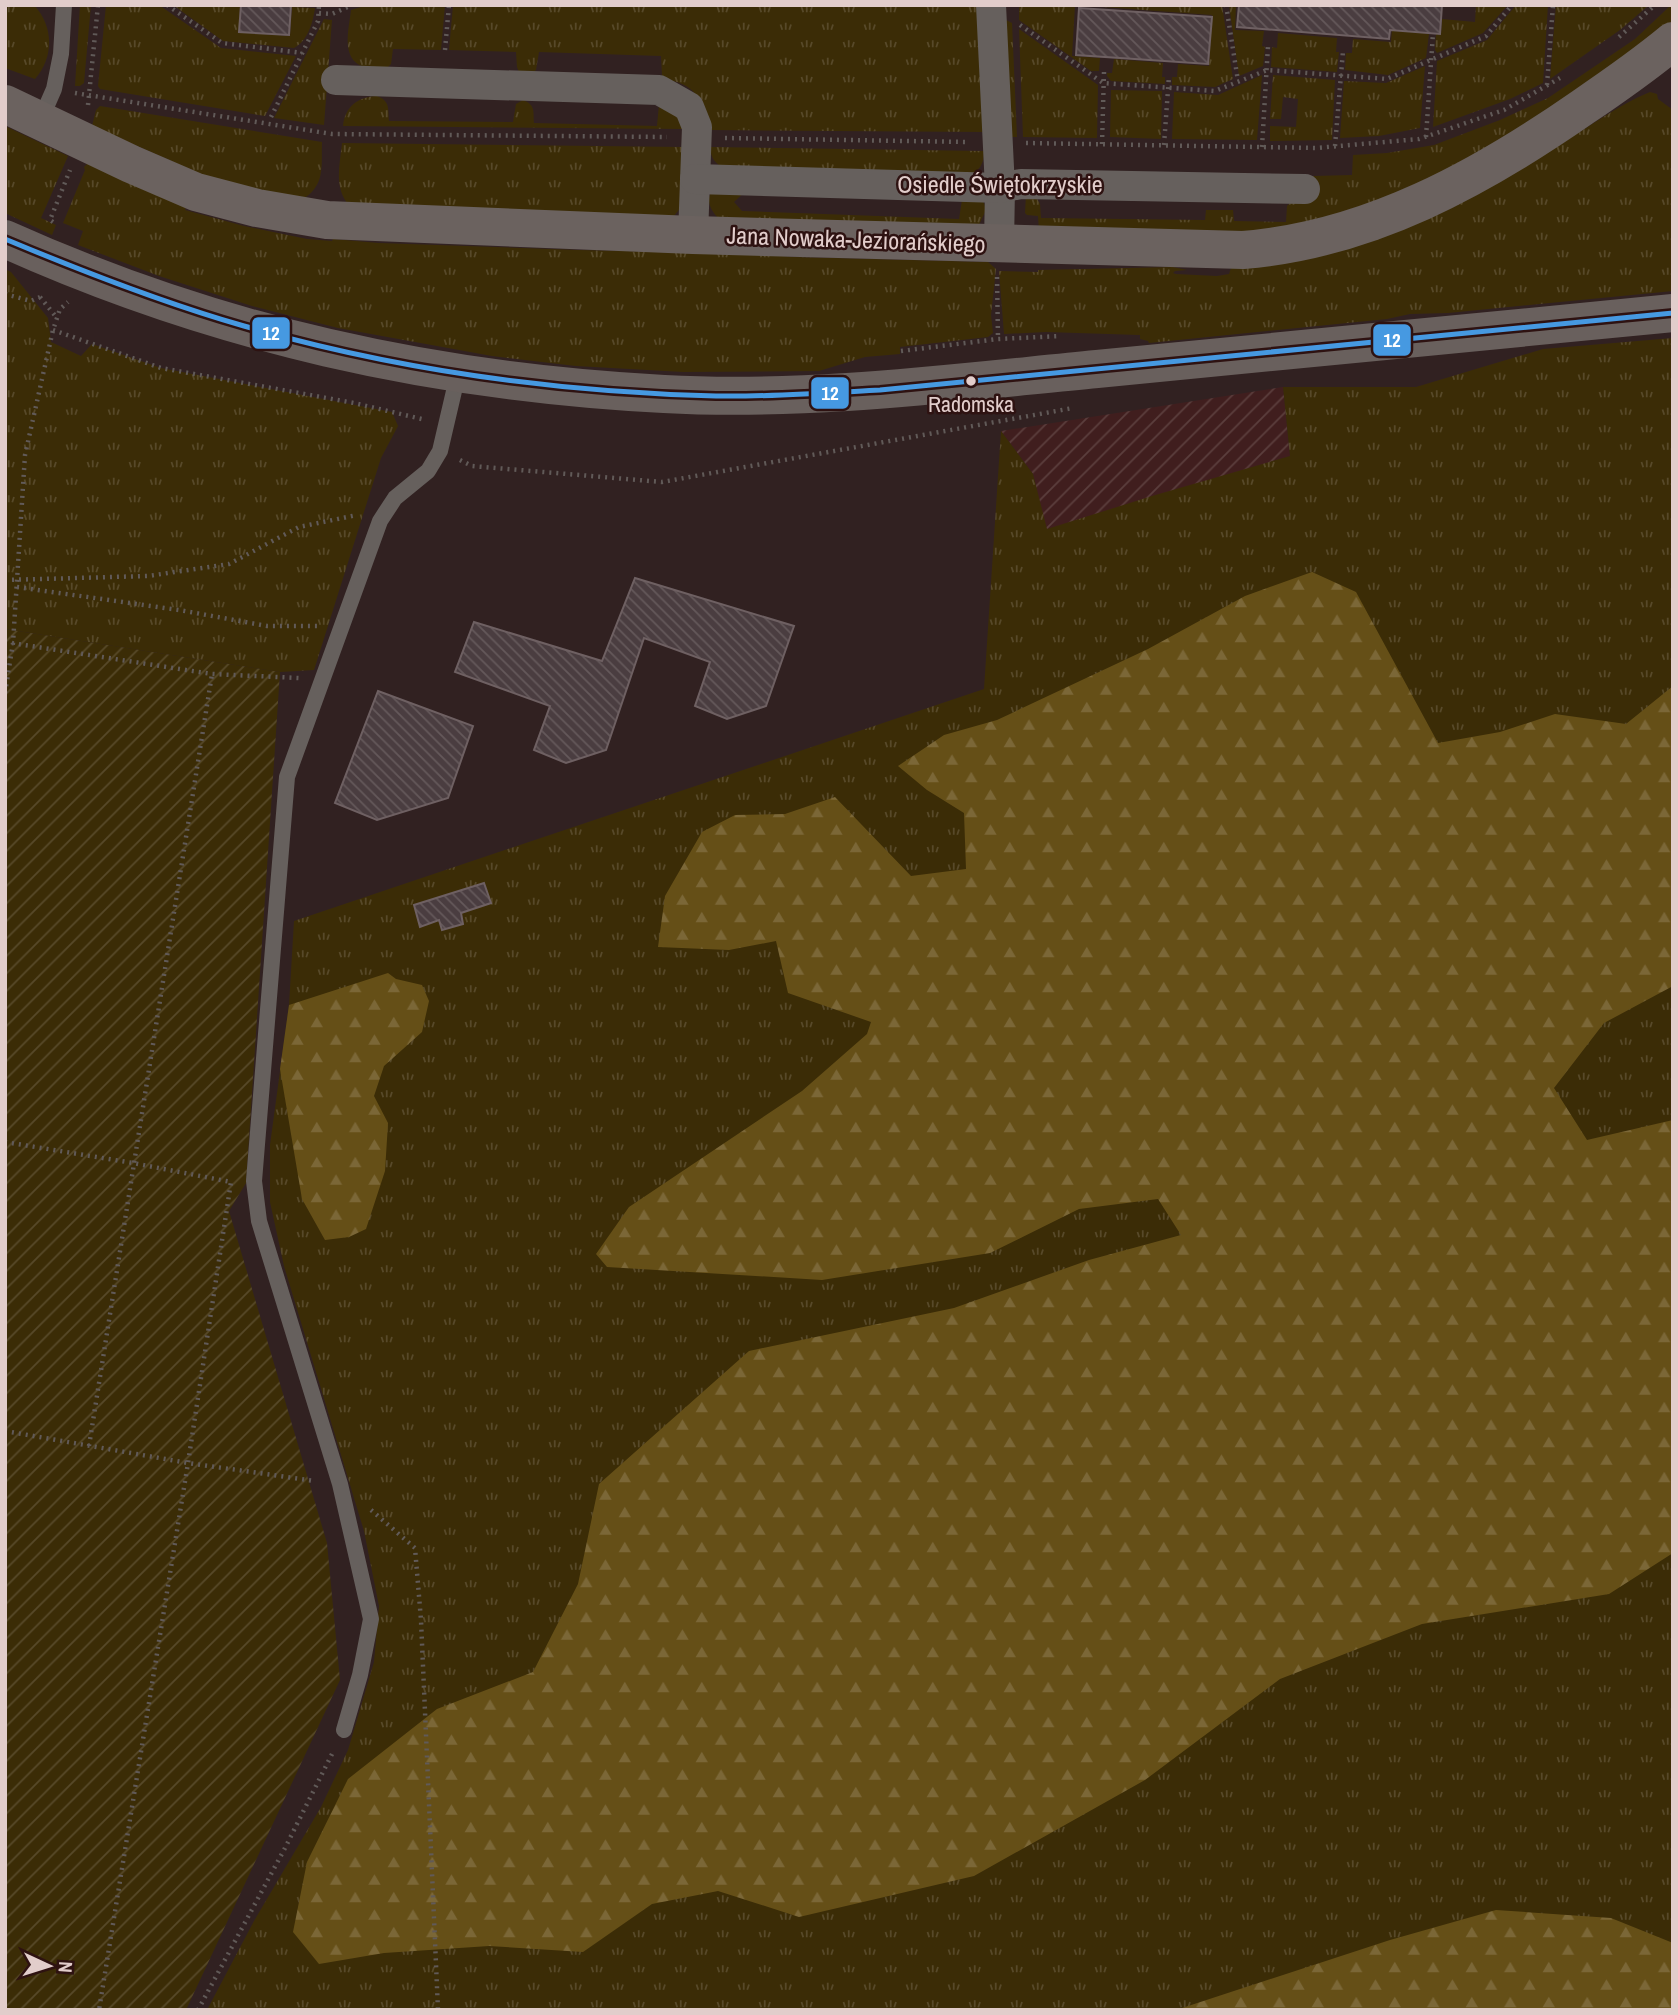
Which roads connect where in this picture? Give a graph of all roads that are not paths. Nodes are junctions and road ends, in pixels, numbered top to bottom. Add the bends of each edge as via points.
1 (64, 5) edge
2 (990, 5) edge
3 (1673, 41) edge
4 (336, 80) dead end
5 (5, 104) edge
6 (40, 121) junction
7 (695, 179) junction
8 (1000, 188) junction
9 (1306, 189) dead end
10 (693, 235) junction
11 (5, 239) edge
12 (998, 255) junction
13 (1673, 313) edge
14 (457, 374) junction
15 (344, 1730) road end

1 - 6 lane via 54,89
2 - 8 street
3 - 12 street, Jana Nowaka-Jeziorańskiego via 1495,165 1423,201 1343,232 1275,248
4 - 7 street via 659,90 689,107 697,127
5 - 6 street, Jana Nowaka-Jeziorańskiego
6 - 10 street, Jana Nowaka-Jeziorańskiego via 196,192 257,208 327,220
7 - 8 street, Osiedle Świętokrzyskie
7 - 10 street
8 - 9 street, Osiedle Świętokrzyskie via 1021,184
8 - 12 street
10 - 12 street, Jana Nowaka-Jeziorańskiego
11 - 14 main road via 183,309 284,338
13 - 14 main road via 887,390 664,394
14 - 15 lane via 440,451 428,471 395,498 380,521 287,777 254,1181 259,1222 340,1484 372,1619

